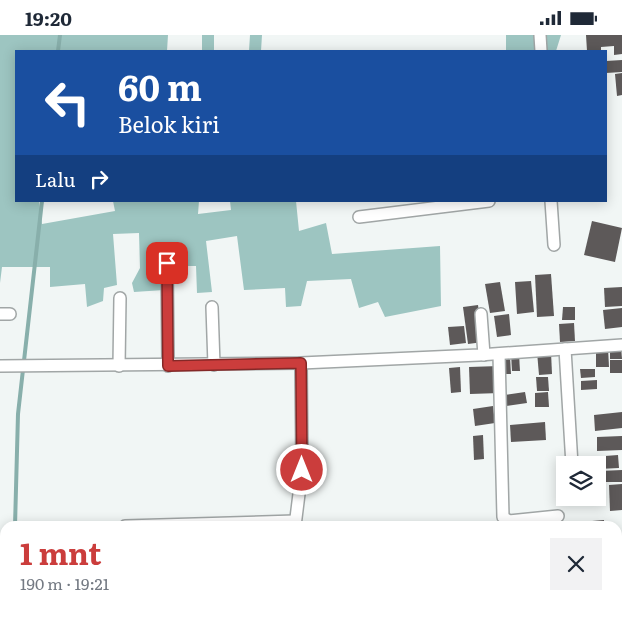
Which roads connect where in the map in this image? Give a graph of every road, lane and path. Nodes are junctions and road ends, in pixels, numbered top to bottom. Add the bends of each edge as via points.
1 (540, 35) edge
2 (541, 50) edge
3 (481, 202) edge
4 (551, 202) edge
5 (360, 217) dead end
6 (554, 245) dead end
7 (167, 263) dead end
8 (120, 298) dead end
9 (212, 307) dead end
10 (481, 314) dead end
11 (622, 345) edge
12 (565, 349) junction
13 (499, 354) junction
14 (484, 355) junction
15 (301, 363) junction
16 (214, 365) junction
17 (0, 366) edge
18 (119, 366) junction
19 (168, 366) junction
20 (571, 456) edge
21 (558, 516) dead end
22 (295, 521) edge

1 - 2 street
3 - 5 street
4 - 6 street
7 - 19 street
8 - 18 street
9 - 16 street
10 - 14 street
11 - 12 street
12 - 13 street
12 - 20 street
13 - 14 street
13 - 21 street via 502,517 508,521
14 - 15 street
15 - 16 street
15 - 22 street via 302,470
16 - 19 street
17 - 18 street
18 - 19 street

